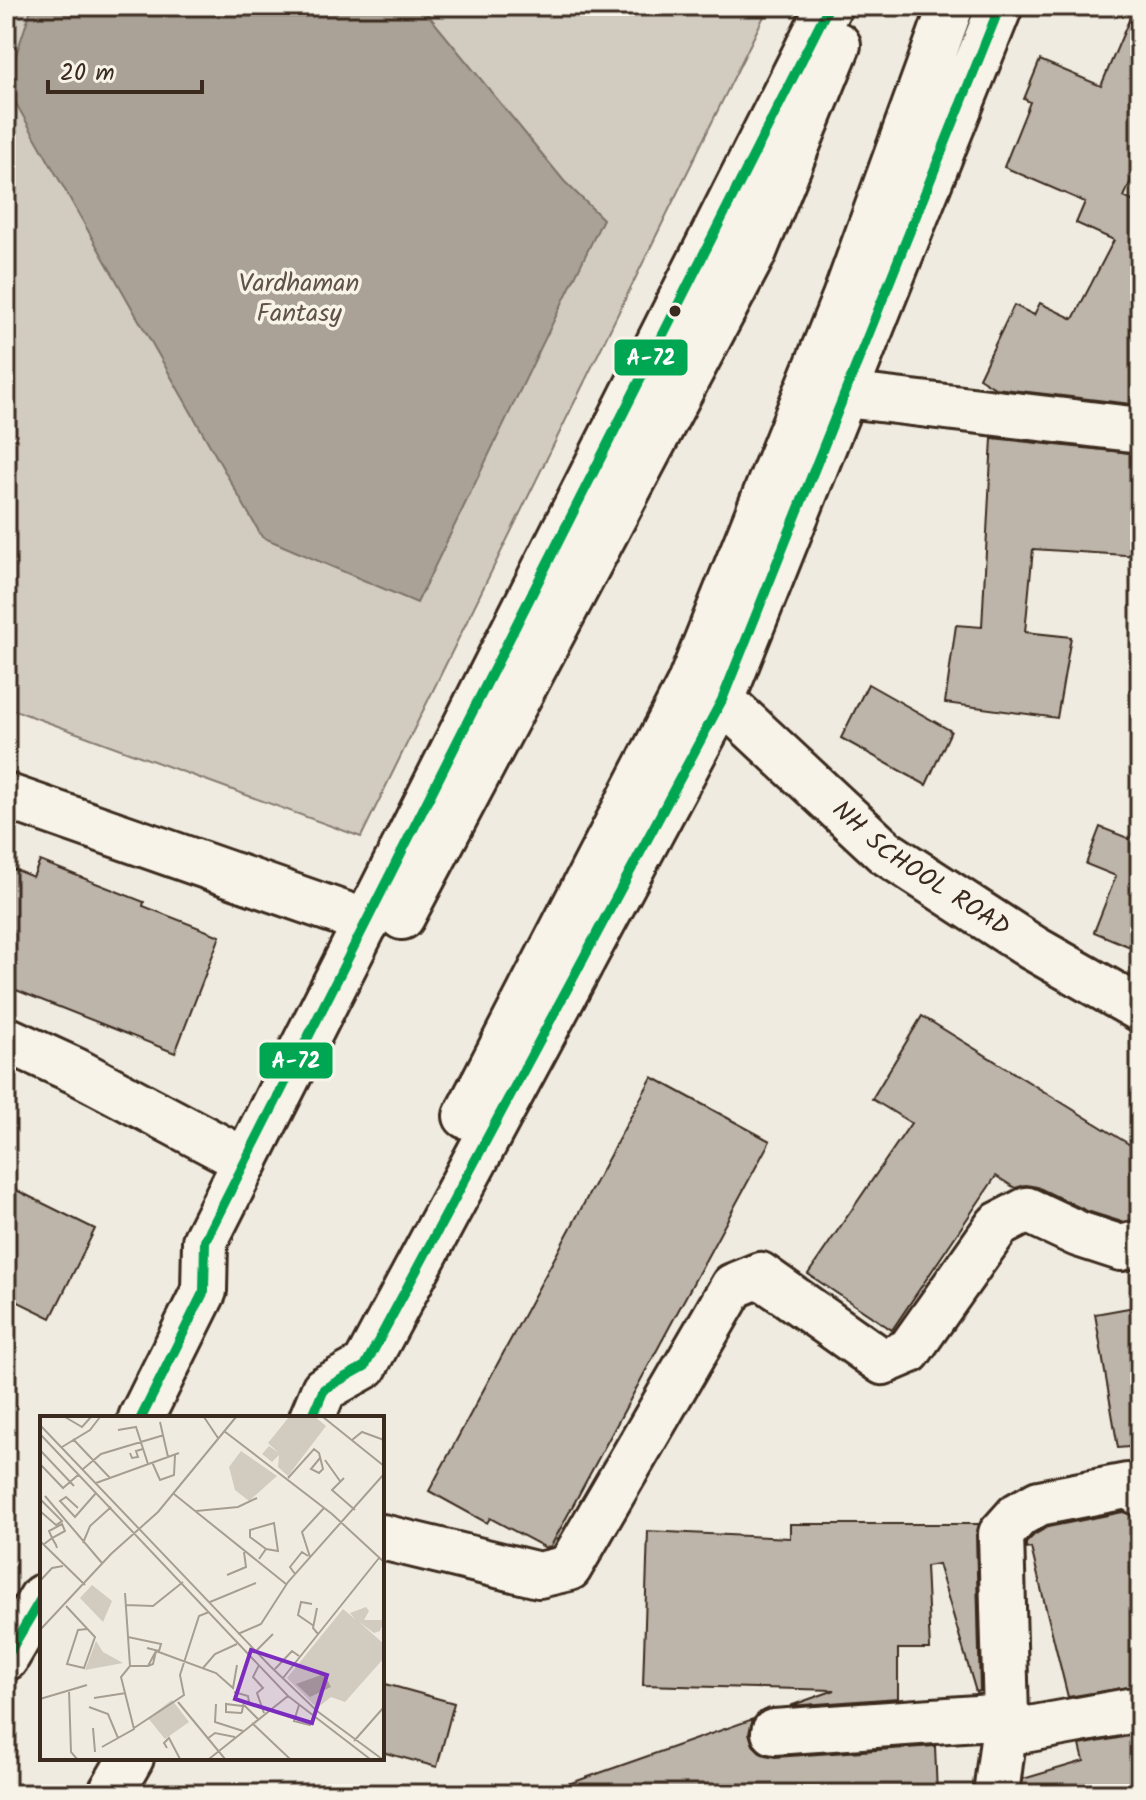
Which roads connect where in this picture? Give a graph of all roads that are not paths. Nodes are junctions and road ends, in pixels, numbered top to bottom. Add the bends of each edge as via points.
1 (829, 6) edge
2 (854, 6) edge
3 (951, 6) edge
4 (1003, 7) edge
5 (845, 395) junction
6 (1140, 430) edge
7 (722, 700) junction
8 (6, 796) edge
9 (367, 922) junction
10 (1140, 1009) edge
11 (6, 1039) edge
12 (246, 1161) junction
13 (1140, 1243) edge
14 (204, 1291) junction
15 (318, 1404) edge
16 (142, 1416) edge
17 (1140, 1493) edge
18 (384, 1537) edge
19 (40, 1600) edge
20 (6, 1658) edge
21 (1140, 1709) edge
22 (1006, 1716) junction
23 (774, 1732) dead end
24 (130, 1760) edge
25 (110, 1794) edge
26 (996, 1794) edge

1 - 9 main road
2 - 14 main road via 753,254
3 - 15 main road via 845,297 689,685
4 - 5 main road
5 - 6 main road
5 - 7 main road
7 - 10 main road, NH SCHOOL ROAD via 885,852 1033,948
7 - 15 main road via 365,1366
8 - 9 main road
9 - 12 main road
11 - 12 main road
12 - 14 main road via 205,1241
13 - 18 main road via 1121,1248 1027,1210 998,1225 909,1351 883,1362 760,1275 733,1286 569,1568 539,1575
14 - 16 main road
17 - 22 main road via 1127,1486 1039,1503 1001,1534
19 - 20 main road
21 - 22 main road via 1024,1730
22 - 23 main road
22 - 26 main road
24 - 25 main road

